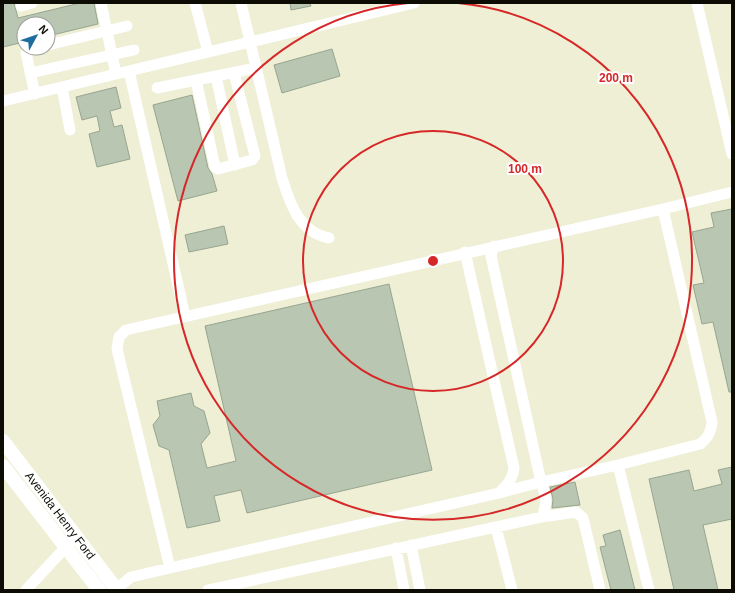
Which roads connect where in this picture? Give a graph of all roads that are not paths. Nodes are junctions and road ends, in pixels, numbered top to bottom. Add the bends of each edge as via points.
1 (101, 3) edge
2 (195, 3) edge
3 (241, 3) edge
4 (414, 3) edge
5 (697, 3) edge
6 (128, 26) dead end
7 (107, 30) junction
8 (250, 42) junction
9 (56, 43) edge
10 (134, 50) dead end
11 (208, 52) junction
12 (112, 54) junction
13 (27, 56) edge
14 (256, 68) junction
15 (128, 71) junction
16 (234, 72) junction
17 (30, 73) junction
18 (116, 74) junction
19 (216, 76) junction
20 (196, 80) junction
21 (62, 87) junction
22 (157, 88) dead end
23 (35, 94) junction
24 (3, 101) edge
25 (70, 130) dead end
26 (732, 154) edge
27 (235, 165) junction
28 (732, 192) edge
29 (663, 208) junction
30 (329, 238) dead end
31 (494, 246) junction
32 (465, 252) junction
33 (185, 316) junction
34 (3, 441) edge
35 (7, 456) edge
36 (618, 465) junction
37 (3, 466) edge
38 (541, 482) junction
39 (499, 493) junction
40 (542, 517) junction
41 (496, 527) junction
42 (76, 536) junction
43 (410, 545) junction
44 (65, 547) junction
45 (396, 548) junction
46 (170, 568) junction
47 (26, 590) edge
48 (99, 590) edge
49 (116, 590) edge
50 (208, 590) edge
51 (404, 590) edge
52 (420, 590) edge
53 (512, 590) edge
54 (600, 590) edge
55 (649, 590) edge

1 - 7 street
2 - 11 street
3 - 8 street
4 - 8 street
5 - 26 street
6 - 7 street
7 - 9 street
7 - 12 street
8 - 11 street
8 - 14 street
10 - 12 street
11 - 15 street
12 - 17 street
12 - 18 street
13 - 17 street
14 - 16 street
14 - 30 street via 290,204 303,225 321,237
15 - 18 street
15 - 33 street
16 - 19 street
16 - 27 street via 255,156 252,160
17 - 23 street
18 - 21 street
19 - 20 street
19 - 27 street
20 - 22 street
20 - 27 street via 215,167 218,169
21 - 23 street
21 - 25 street
23 - 24 street
28 - 29 street
29 - 31 street
29 - 36 street via 712,422 707,439 700,444
31 - 32 street
31 - 38 street via 490,256
32 - 33 street
32 - 39 street via 514,468 510,480
33 - 46 street via 126,330 117,343
34 - 35 main road, Avenida Henry Ford
35 - 42 main road, Avenida Henry Ford
36 - 38 street
36 - 55 street
37 - 44 main road, Avenida Henry Ford
38 - 39 street
38 - 40 street via 546,498
39 - 46 street
40 - 41 street
40 - 54 street via 576,512 583,518
41 - 43 street
41 - 53 street
42 - 44 street
42 - 49 main road, Avenida Henry Ford
43 - 45 street
43 - 52 street
44 - 47 street
44 - 48 main road, Avenida Henry Ford
45 - 50 street
45 - 51 street
46 - 49 street via 131,577

